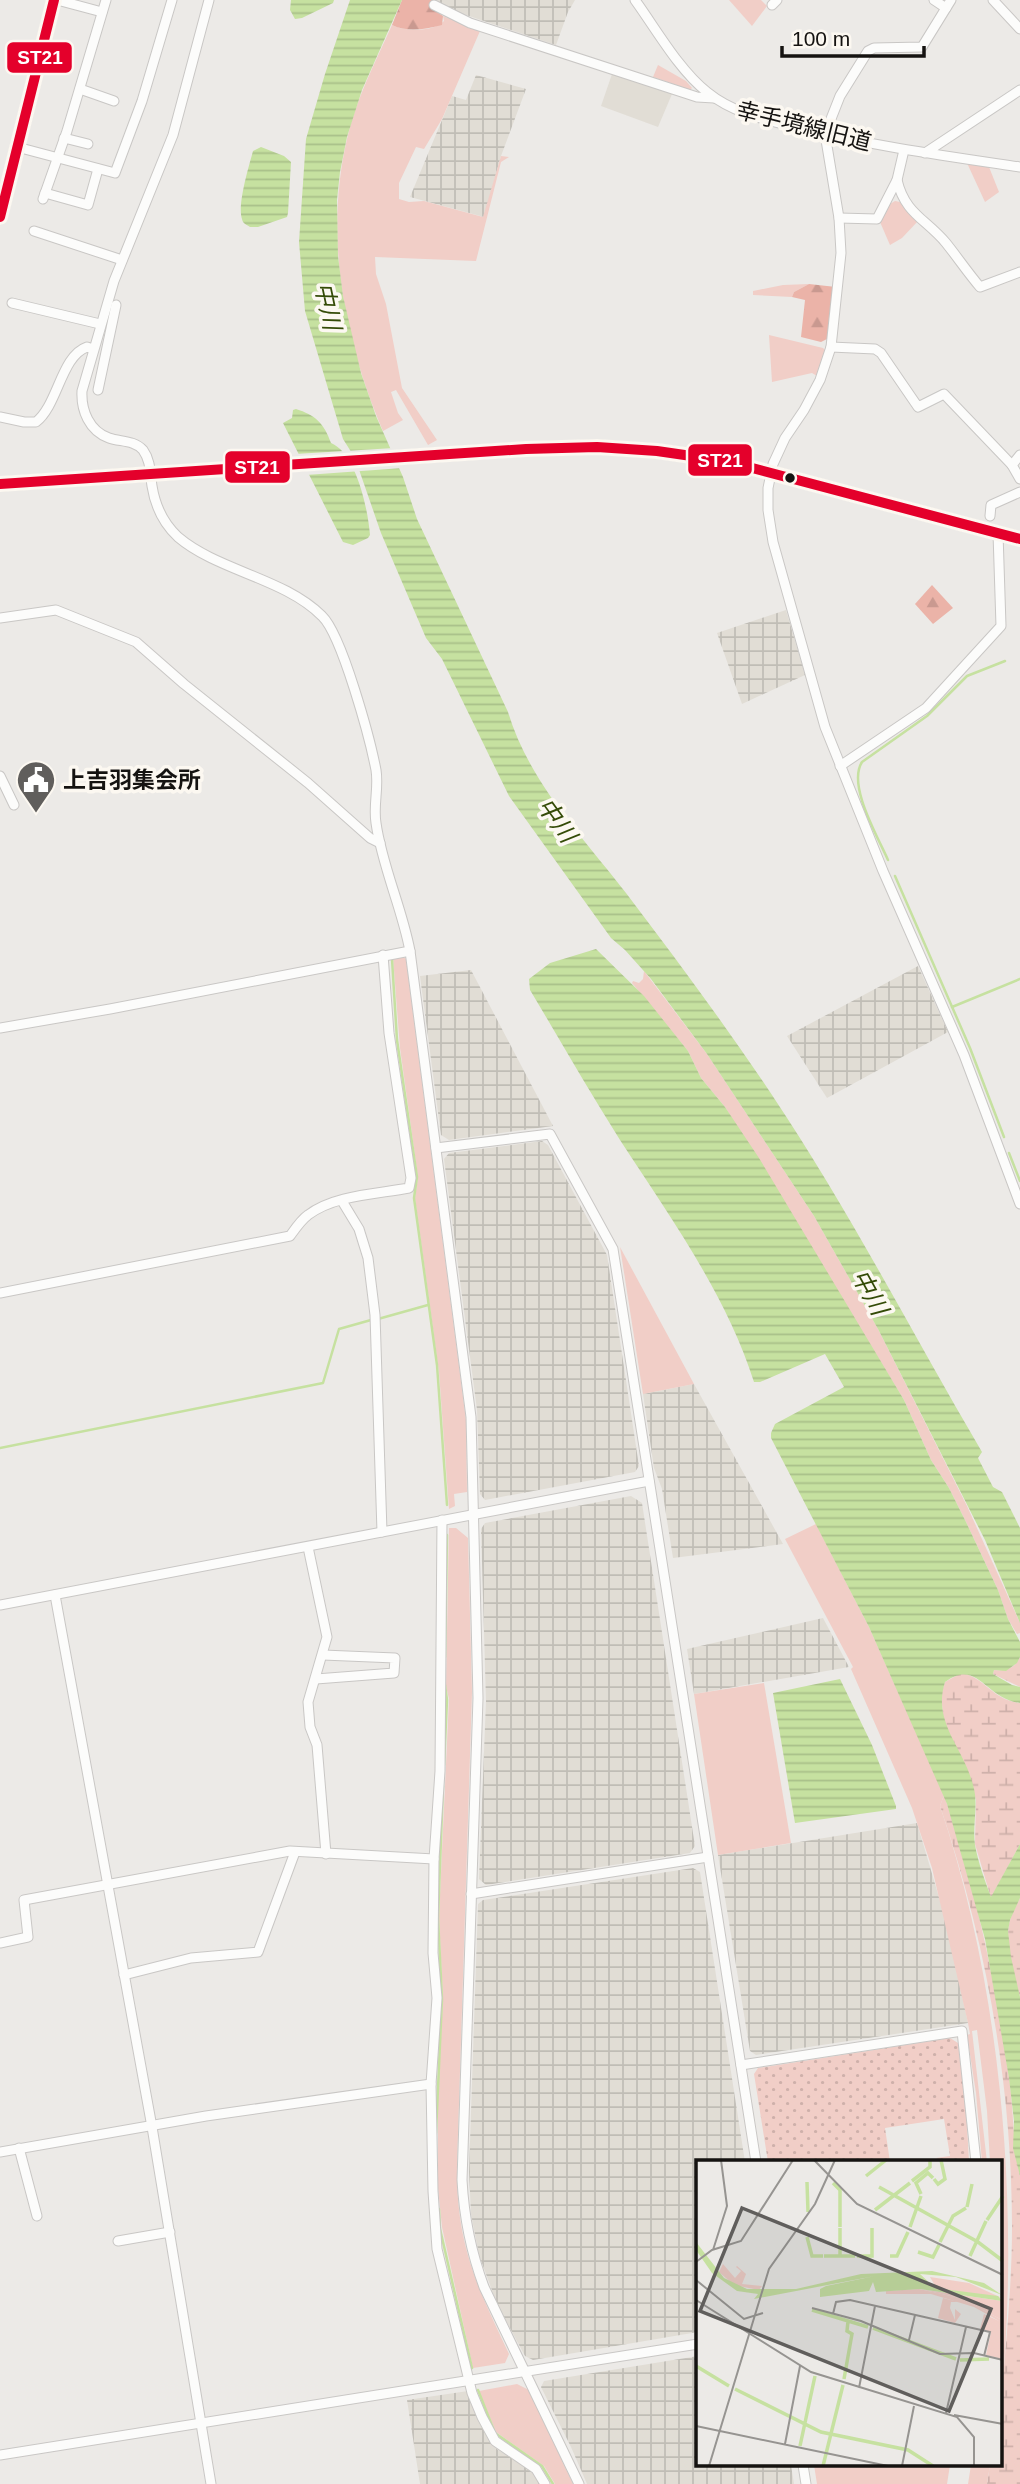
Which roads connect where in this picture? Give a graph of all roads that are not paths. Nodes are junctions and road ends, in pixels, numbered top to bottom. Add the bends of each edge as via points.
1 (55, 0) edge
2 (106, 0) edge
3 (172, 0) edge
4 (209, 0) edge
5 (635, 0) edge
6 (934, 0) edge
7 (993, 0) edge
8 (949, 4) edge
9 (434, 5) dead end
10 (102, 12) junction
11 (1020, 29) edge
12 (80, 89) junction
13 (1020, 90) edge
14 (714, 97) junction
15 (114, 101) dead end
16 (825, 134) junction
17 (64, 138) junction
18 (88, 144) dead end
19 (17, 147) junction
20 (904, 150) junction
21 (925, 153) junction
22 (56, 159) junction
23 (1020, 167) edge
24 (98, 169) junction
25 (897, 180) junction
26 (0, 217) edge
27 (839, 218) junction
28 (34, 231) dead end
29 (122, 260) junction
30 (1020, 272) edge
31 (12, 303) dead end
32 (116, 306) dead end
33 (100, 324) junction
34 (831, 347) junction
35 (93, 349) junction
36 (98, 390) dead end
37 (0, 416) edge
38 (1020, 454) edge
39 (1012, 465) junction
40 (771, 472) junction
41 (151, 473) junction
42 (1020, 479) edge
43 (0, 484) edge
44 (1020, 492) edge
45 (990, 516) dead end
46 (998, 533) junction
47 (1020, 539) edge
48 (0, 618) edge
49 (839, 766) junction
50 (0, 776) edge
51 (14, 805) dead end
52 (380, 843) junction
53 (410, 951) junction
54 (383, 955) junction
55 (0, 1028) edge
56 (436, 1148) junction
57 (342, 1201) junction
58 (1020, 1204) edge
59 (0, 1293) edge
60 (649, 1481) junction
61 (474, 1514) junction
62 (442, 1520) junction
63 (382, 1532) junction
64 (308, 1547) junction
65 (55, 1595) junction
66 (0, 1605) edge
67 (323, 1655) junction
68 (316, 1679) junction
69 (295, 1852) junction
70 (327, 1854) junction
71 (708, 1857) junction
72 (434, 1859) junction
73 (107, 1883) junction
74 (471, 1894) junction
75 (0, 1943) edge
76 (124, 1975) junction
77 (741, 2065) junction
78 (431, 2084) junction
79 (152, 2127) junction
80 (19, 2148) junction
81 (0, 2152) edge
82 (756, 2160) edge
83 (976, 2160) edge
84 (37, 2216) dead end
85 (170, 2232) junction
86 (118, 2241) dead end
87 (696, 2344) edge
88 (525, 2371) junction
89 (469, 2380) junction
90 (201, 2424) junction
91 (0, 2455) edge
92 (803, 2466) edge
93 (211, 2484) edge
94 (545, 2484) edge
95 (579, 2484) edge
96 (806, 2484) edge

1 - 10 street
1 - 19 main road
2 - 10 street
3 - 24 street via 115,173
4 - 29 street via 173,135
5 - 14 street, 幸手境線旧道 via 688,73
6 - 8 street
7 - 11 street
8 - 16 street via 922,47 868,51 840,96
9 - 14 street via 470,23 697,97
10 - 12 street
12 - 15 street
12 - 17 street
13 - 21 street
14 - 16 street, 幸手境線旧道 via 737,111
16 - 20 street, 幸手境線旧道
16 - 27 street
17 - 18 street
17 - 22 street
19 - 22 street
19 - 26 main road
20 - 21 street, 幸手境線旧道
20 - 25 street
21 - 23 street, 幸手境線旧道
22 - 24 street
22 - 24 street via 44,196 88,205
25 - 27 street via 877,219
25 - 30 street via 906,205 945,242 979,287
27 - 34 street via 839,284
28 - 29 street
29 - 33 street
31 - 33 street
32 - 36 street
33 - 35 street
34 - 39 street via 881,353 918,407 944,394
34 - 40 street via 820,380 785,438
35 - 37 street via 82,348 77,353 36,422
35 - 41 street via 82,391 85,415 103,435 141,448
38 - 39 street
39 - 42 street
40 - 41 main road via 690,455 597,447
40 - 46 main road
40 - 49 street via 768,510 773,542
41 - 43 main road
41 - 52 street via 161,515 180,538 294,597 328,622 339,643 376,771
44 - 45 street via 991,505
46 - 47 main road
46 - 49 street via 1001,626 926,708
48 - 52 street via 55,610 136,642
49 - 58 street via 964,1055
50 - 51 street
52 - 53 street
53 - 54 street
53 - 56 street
54 - 55 street
54 - 57 street via 389,1033 411,1178 409,1188
56 - 60 street via 550,1134 613,1250
56 - 61 street via 471,1417
57 - 59 street via 305,1217 290,1236
57 - 63 street via 359,1229 368,1258 375,1315
60 - 61 street
60 - 71 street
61 - 62 street
61 - 74 street via 478,1698
62 - 63 street
62 - 72 street via 440,1772
63 - 64 street
64 - 65 street
64 - 67 street via 327,1637
65 - 66 street
65 - 73 street
67 - 68 street
67 - 68 street via 395,1658 394,1673
68 - 70 street via 308,1702 317,1745
69 - 70 street
69 - 73 street
69 - 76 street via 258,1952 191,1958
70 - 72 street
71 - 74 street
71 - 77 street
72 - 78 street via 433,1953 438,1998
73 - 75 street via 24,1900 28,1937
73 - 76 street
74 - 88 street via 463,2208 484,2287
76 - 79 street
77 - 82 street
77 - 83 street via 962,2031
78 - 79 street
78 - 89 street via 437,2249
79 - 80 street
79 - 85 street
80 - 81 street
80 - 84 street
85 - 86 street
85 - 90 street
87 - 88 street
88 - 89 street
88 - 95 street
89 - 90 street
89 - 94 street via 495,2441 536,2469
90 - 91 street
90 - 93 street
92 - 96 street

